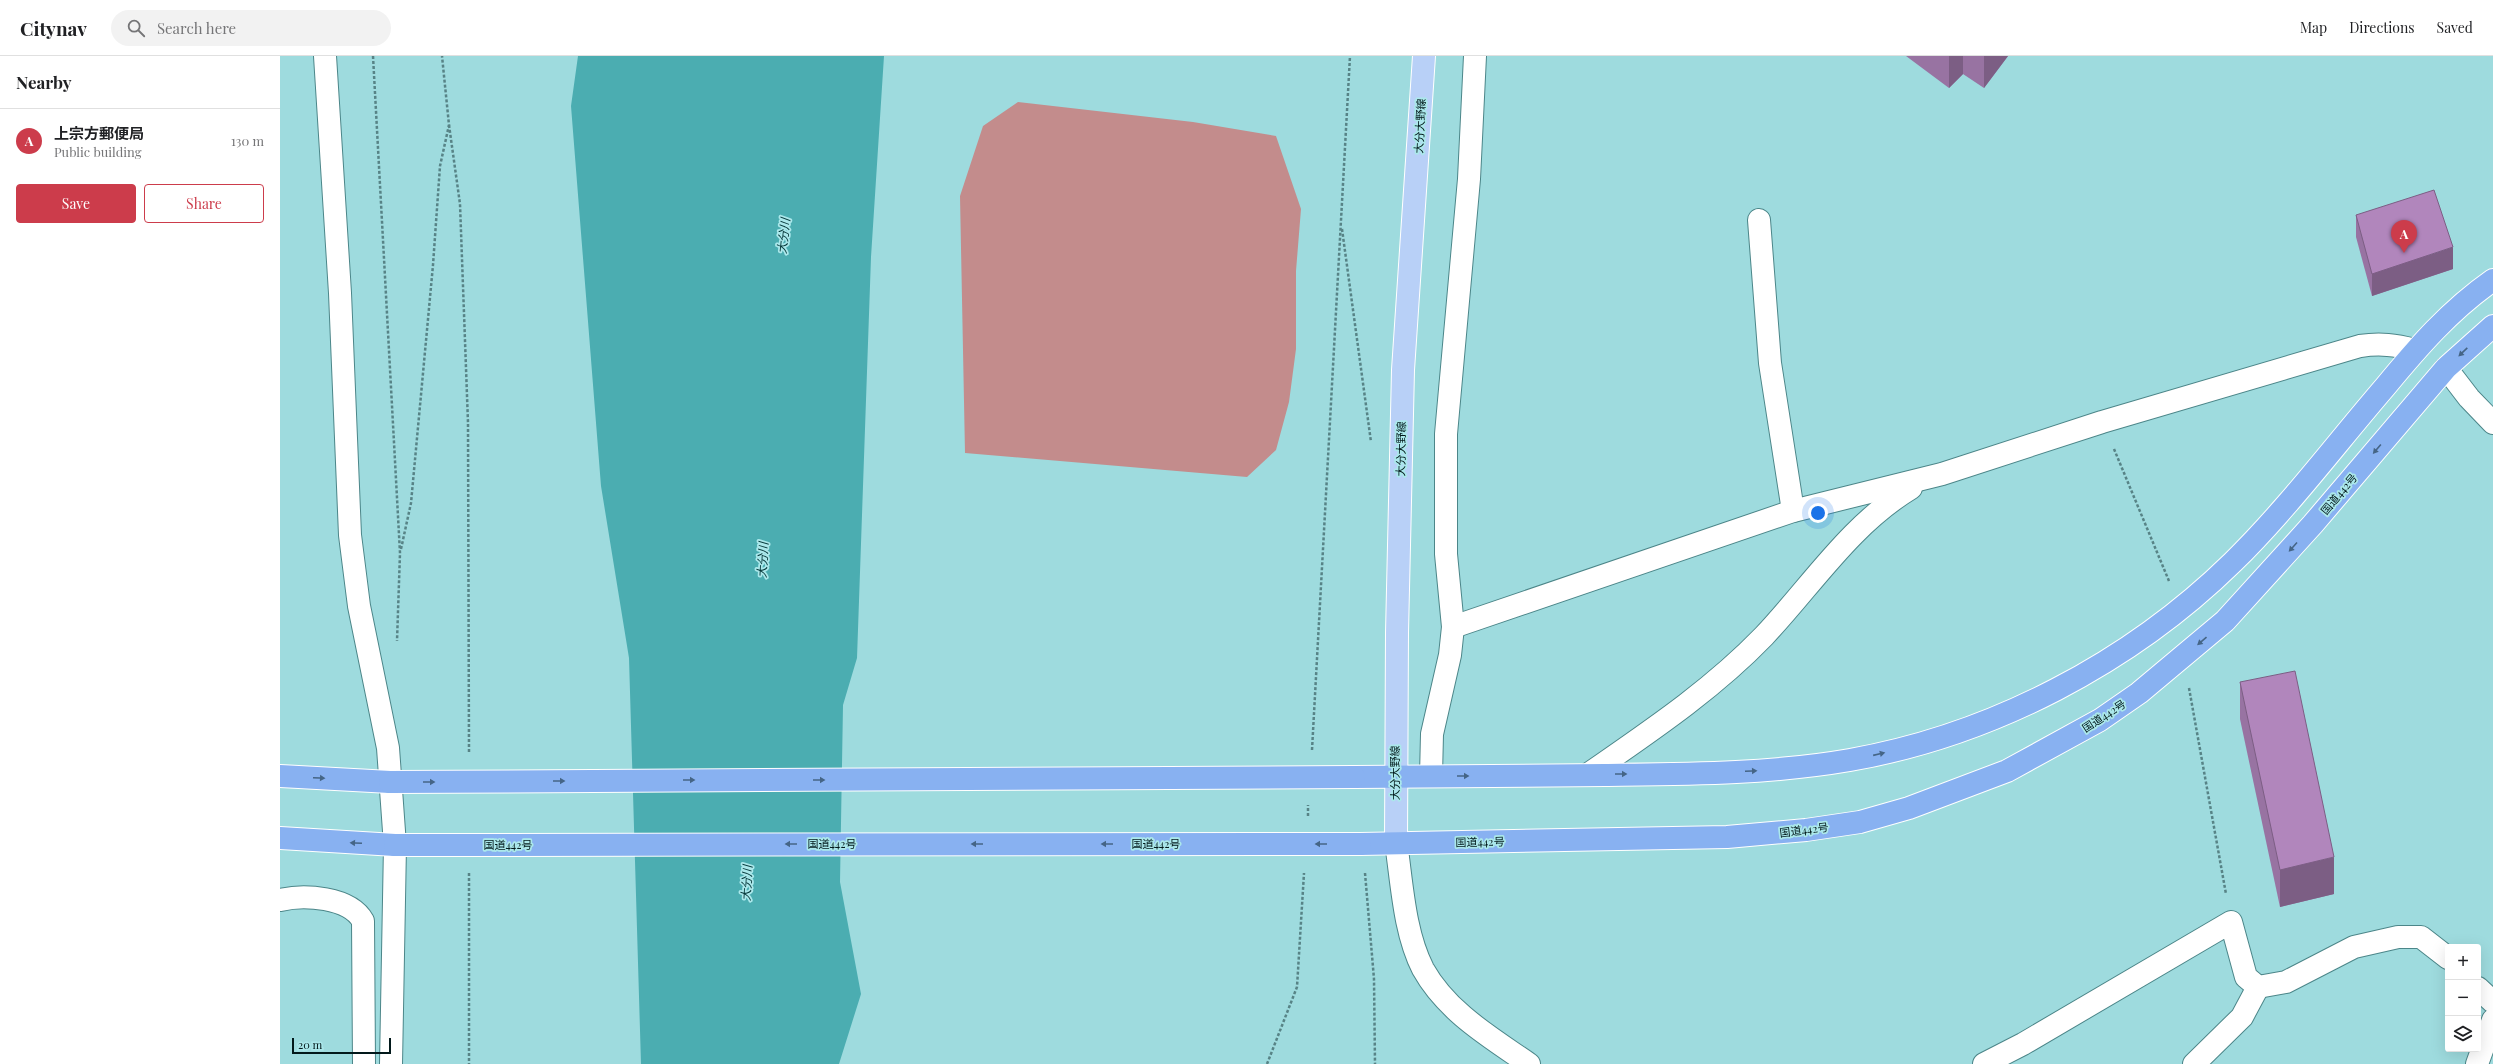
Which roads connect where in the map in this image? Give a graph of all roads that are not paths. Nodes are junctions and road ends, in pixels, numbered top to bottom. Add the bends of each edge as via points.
1 (325, 56) edge
2 (1424, 56) edge
3 (1475, 56) edge
4 (1759, 220) dead end
5 (2493, 280) edge
6 (2493, 326) edge
7 (2415, 350) junction
8 (2446, 368) junction
9 (2493, 423) edge
10 (1942, 474) junction
11 (1793, 511) junction
12 (1453, 627) junction
13 (1587, 775) junction
14 (280, 776) edge
15 (1395, 776) junction
16 (1430, 776) junction
17 (390, 782) junction
18 (280, 838) edge
19 (1396, 843) junction
20 (395, 845) junction
21 (280, 900) edge
22 (2445, 956) edge
23 (2258, 987) junction
24 (2481, 991) edge
25 (2493, 1002) edge
26 (2493, 1020) edge
27 (364, 1064) edge
28 (390, 1064) edge
29 (1529, 1064) edge
30 (1984, 1064) edge
31 (2194, 1064) edge
32 (2476, 1064) edge

1 - 17 street via 340,293 350,535 360,613 388,748
2 - 15 main road, 大分大野線 via 1403,370
3 - 12 street via 1469,179 1446,434 1446,554
4 - 11 street via 1770,363
5 - 7 highway via 2444,320
6 -> 8 highway, 国道442号
7 - 10 street via 2380,343 2360,346 2102,422
13 -> 7 highway via 1758,771 1853,760 1943,736 2015,709 2046,694 2130,645 2188,603 2232,563
8 - 9 street via 2469,398
8 -> 19 highway, 国道442号 via 2313,524 2225,621 2139,693 2100,720 2007,771 1909,808 1860,822 1806,830 1727,837
10 - 11 street
10 - 13 street via 1899,496 1867,520 1764,636 1732,666 1695,698
11 - 12 street
12 - 16 street via 1450,655 1432,734
16 -> 13 highway
14 -> 17 highway
15 - 16 highway
17 -> 15 highway, bridge
15 - 19 main road, 大分大野線
17 - 20 street
20 -> 18 highway, 国道442号
19 -> 20 highway, 国道442号, bridge
19 - 29 street via 1413,939 1423,968 1442,996 1465,1019
20 - 28 street
21 - 27 street via 335,900 359,914 363,921
22 - 23 street via 2421,937 2398,937 2354,947 2286,982
23 - 30 street via 2246,977 2231,922 2023,1044
23 - 31 street via 2242,1017
24 - 25 street
26 - 32 street

